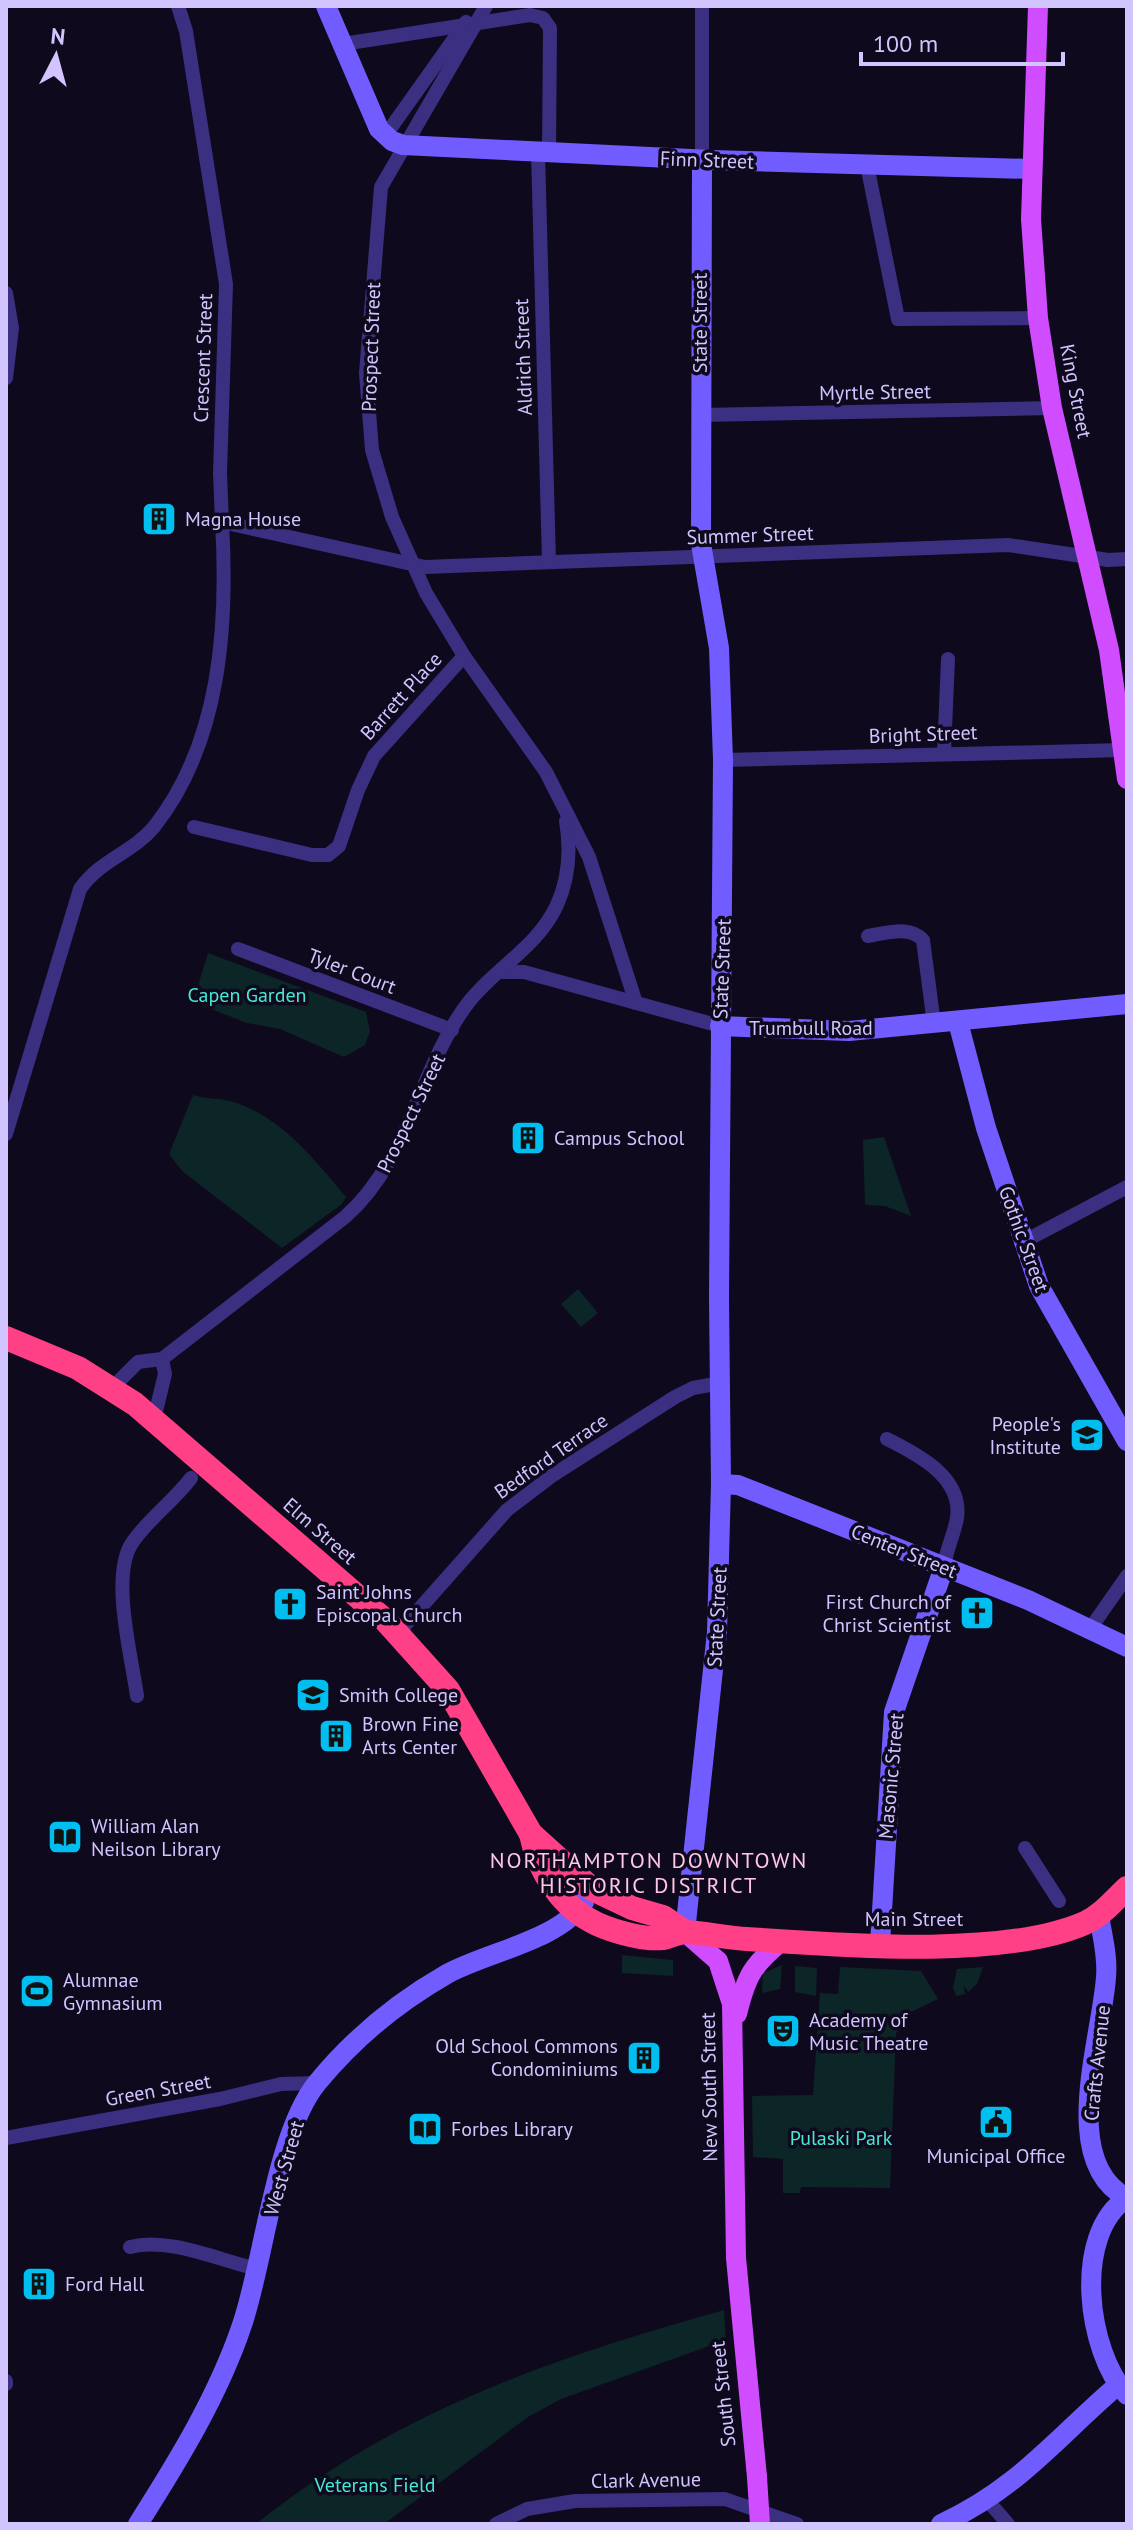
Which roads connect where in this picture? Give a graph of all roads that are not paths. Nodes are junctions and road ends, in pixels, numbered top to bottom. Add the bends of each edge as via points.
1 (178, 6) edge
2 (326, 6) edge
3 (477, 6) edge
4 (486, 6) edge
5 (702, 6) edge
6 (1038, 6) edge
7 (343, 44) junction
8 (385, 136) junction
9 (544, 152) junction
10 (702, 160) junction
11 (867, 165) junction
12 (1031, 169) junction
13 (6, 293) edge
14 (1038, 318) junction
15 (6, 378) edge
16 (1052, 408) junction
17 (700, 415) junction
18 (222, 522) junction
19 (702, 557) junction
20 (1089, 557) junction
21 (1127, 559) edge
22 (549, 562) junction
23 (412, 564) junction
24 (464, 656) junction
25 (948, 659) dead end
26 (1123, 750) junction
27 (944, 753) junction
28 (723, 760) junction
29 (1127, 779) edge
30 (563, 809) junction
31 (194, 827) dead end
32 (868, 936) dead end
33 (238, 949) dead end
34 (501, 972) junction
35 (636, 1003) junction
36 (1127, 1004) edge
37 (958, 1022) junction
38 (934, 1024) junction
39 (720, 1026) junction
40 (452, 1030) junction
41 (6, 1134) edge
42 (1127, 1187) edge
43 (1021, 1243) junction
44 (6, 1338) edge
45 (162, 1359) junction
46 (720, 1383) junction
47 (112, 1388) junction
48 (154, 1419) junction
49 (887, 1439) dead end
50 (1127, 1441) edge
51 (191, 1478) dead end
52 (721, 1484) junction
53 (944, 1567) junction
54 (1127, 1576) edge
55 (1090, 1629) junction
56 (398, 1633) junction
57 (1127, 1647) edge
58 (137, 1696) dead end
59 (531, 1834) junction
60 (1025, 1848) dead end
61 (1127, 1888) edge
62 (592, 1889) junction
63 (1059, 1901) dead end
64 (578, 1912) junction
65 (1099, 1915) junction
66 (685, 1932) junction
67 (782, 1941) junction
68 (880, 1944) junction
69 (733, 2030) junction
70 (318, 2083) junction
71 (6, 2138) edge
72 (1127, 2198) edge
73 (130, 2247) dead end
74 (736, 2258) joint
75 (257, 2269) junction
76 (1122, 2390) edge
77 (988, 2501) junction
78 (138, 2524) edge
79 (496, 2524) edge
80 (760, 2524) edge
81 (797, 2524) edge
82 (941, 2524) edge
83 (1008, 2524) edge

1 - 18 street, Crescent Street via 226,284
2 - 7 main road
3 - 8 street
4 - 23 street, Prospect Street via 381,187 368,414 382,487
5 - 10 street, State Street
6 - 12 main road, King Street
7 - 8 main road
7 - 9 street, Aldrich Street via 530,15 548,20
8 - 9 main road, Finn Street via 403,145
9 - 10 main road, Finn Street
9 - 22 street, Aldrich Street
10 - 11 main road, Finn Street
10 - 17 main road, State Street
11 - 12 main road, Finn Street
11 - 14 street via 898,319
12 - 14 main road, King Street
13 - 15 street via 12,338
14 - 16 main road, King Street
16 - 17 street, Myrtle Street
16 - 20 main road, King Street
17 - 19 main road, State Street
18 - 23 street
18 - 41 street, Crescent Street via 223,641 192,759 138,845 102,863 80,889
19 - 20 street, Summer Street via 1008,545
19 - 22 street, Summer Street
19 - 28 main road, State Street via 719,648
20 - 21 street, Summer Street
20 - 26 main road, King Street
22 - 23 street, Summer Street
23 - 24 street, Prospect Street
24 - 30 street, Prospect Street via 546,772
24 - 31 street, Barrett Place via 374,756 334,852 312,855
25 - 27 street
26 - 27 street, Bright Street
26 - 29 main road, King Street
27 - 28 street, Bright Street
28 - 39 main road, State Street
30 - 34 street, Prospect Street via 569,846 562,893 538,936
30 - 35 street, Prospect Street via 589,857
32 - 38 street via 906,931 923,940
33 - 40 street, Tyler Court
34 - 35 street, Trumbull Road via 524,972
34 - 40 street, Prospect Street via 484,984
35 - 39 street, Trumbull Road
36 - 37 main road, Trumbull Road
37 - 38 main road, Trumbull Road
37 - 43 main road, Gothic Street
38 - 39 main road, Trumbull Road via 838,1032
39 - 46 main road, State Street
40 - 45 street, Prospect Street via 397,1150 361,1201
42 - 43 street
43 - 50 main road, Gothic Street via 1043,1297
44 - 47 highway, Elm Street
45 - 47 street, Prospect Street via 138,1362
45 - 48 street via 165,1374
46 - 52 main road, State Street
46 - 56 street, Bedford Terrace via 675,1397 537,1486 494,1523
47 - 48 highway, Elm Street
48 - 56 highway, Elm Street
49 - 53 street via 934,1466 956,1500 957,1518
51 - 58 street via 127,1552 124,1599
52 - 53 main road, Center Street via 738,1485
52 - 66 main road, State Street via 717,1632
53 - 55 main road, Center Street
53 - 68 main road, Masonic Street via 894,1712
54 - 55 street
55 - 57 main road, Center Street
56 - 59 highway, Elm Street via 448,1690
59 - 62 highway, Elm Street
59 - 64 highway, Elm Street via 535,1856 550,1881
60 - 63 street
61 - 65 highway, Main Street
62 - 64 main road, West Street
62 - 66 highway, Main Street via 663,1917
64 - 66 highway, Main Street via 598,1925 633,1934 660,1938
64 - 70 main road, West Street via 562,1926 473,1962 414,1996 374,2025
65 - 68 highway, Main Street via 1064,1930 1008,1940
65 - 72 main road, Crafts Avenue via 1106,1977 1089,2143 1100,2173
66 - 67 highway, Main Street
66 - 69 main road, New South Street via 722,1968
67 - 68 highway, Main Street
67 - 69 main road via 749,1973
69 - 74 main road, New South Street
70 - 71 street, Green Street via 281,2084
70 - 75 main road, West Street via 296,2120
72 - 76 main road via 1112,2207 1089,2275 1097,2333
73 - 75 street via 167,2246
74 - 80 main road, South Street, bridge
75 - 78 main road, West Street via 230,2361
76 - 77 main road
77 - 82 main road
77 - 83 street
79 - 81 street, Clark Avenue via 549,2504 698,2499 739,2502

